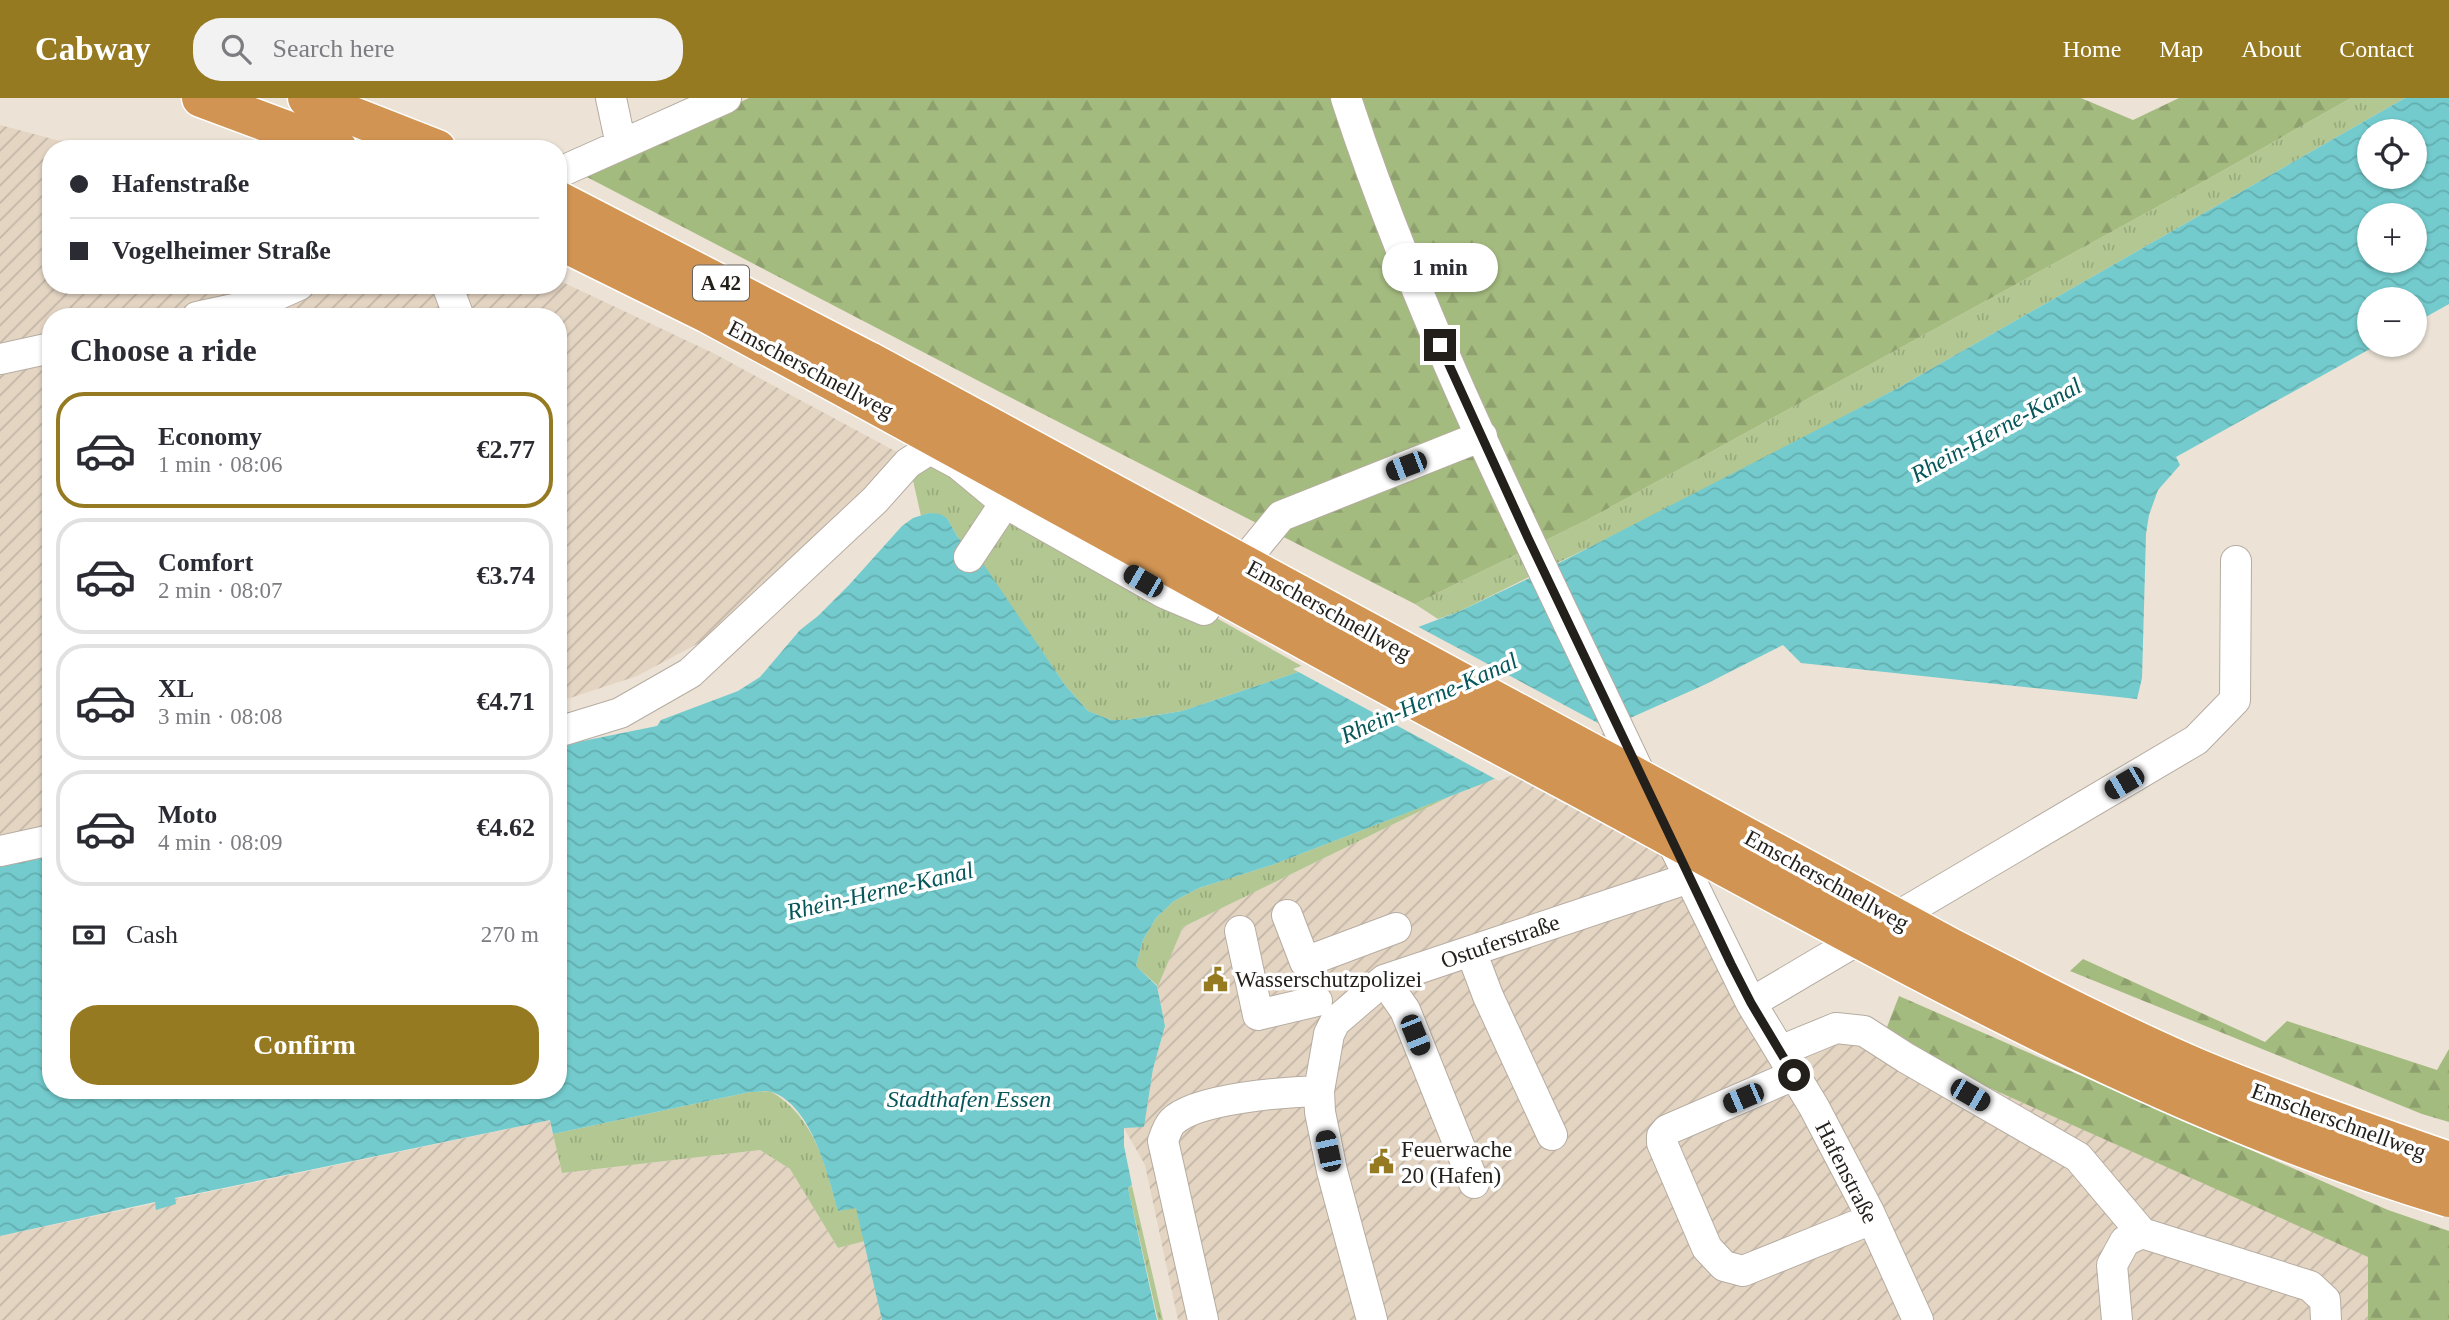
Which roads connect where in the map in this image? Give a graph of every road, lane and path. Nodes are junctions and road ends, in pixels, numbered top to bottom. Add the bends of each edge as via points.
1 (201, 98) edge
2 (307, 98) edge
3 (611, 98) edge
4 (726, 98) edge
5 (1346, 98) edge
6 (314, 140) edge
7 (415, 140) edge
8 (621, 145) junction
9 (567, 199) edge
10 (567, 208) edge
11 (279, 294) edge
12 (239, 308) edge
13 (42, 350) edge
14 (0, 359) edge
15 (862, 377) junction
16 (1482, 436) junction
17 (1004, 503) junction
18 (970, 557) dead end
19 (2236, 561) dead end
20 (567, 729) edge
21 (42, 842) edge
22 (0, 851) edge
23 (1689, 878) junction
24 (1287, 915) dead end
25 (1396, 928) dead end
26 (1240, 932) dead end
27 (1471, 951) junction
28 (1305, 962) junction
29 (1384, 980) junction
30 (1751, 1003) junction
31 (1326, 1012) junction
32 (1787, 1063) junction
33 (1319, 1091) junction
34 (1552, 1135) dead end
35 (2449, 1161) edge
36 (1474, 1183) dead end
37 (2449, 1198) edge
38 (1872, 1219) junction
39 (2142, 1233) junction
40 (1203, 1320) edge
41 (1372, 1320) edge
42 (1917, 1320) edge
43 (2117, 1320) edge
44 (2326, 1320) edge

1 - 6 highway
2 - 7 highway
3 - 8 street
4 - 8 street
5 - 16 street, Hafenstraße via 1424,309
8 - 9 street
10 - 15 highway, Emscherschnellweg / A 42
11 - 12 street
13 - 14 street
15 - 35 highway, Emscherschnellweg / A 42, bridge via 2051,999 2310,1113
15 - 37 highway, Emscherschnellweg / A 42, bridge via 1047,497 1935,981 2184,1100 2301,1147
16 - 17 street via 1280,516 1204,610 1164,593
16 - 23 street, Hafenstraße
17 - 18 street
17 - 20 street via 958,464 930,449 908,463 875,500 690,673 620,713
19 - 30 street via 2235,700 2196,740
21 - 22 street
23 - 27 street, Ostuferstraße
23 - 30 street, Hafenstraße
24 - 28 street
25 - 28 street
26 - 31 street via 1258,1014
27 - 29 street, Ostuferstraße
27 - 34 street
28 - 31 street
29 - 31 street, Ostuferstraße
29 - 36 street via 1405,1010
30 - 32 street, Hafenstraße
31 - 33 street via 1329,1034
32 - 38 street, Hafenstraße
32 - 38 street via 1662,1136 1707,1248 1724,1266 1744,1271
32 - 39 street via 1836,1028 1864,1031 2078,1157
33 - 40 street via 1236,1099 1190,1111 1171,1122 1163,1141
33 - 41 street via 1332,1171
38 - 42 street, Hafenstraße
39 - 43 street via 2125,1241 2112,1265
39 - 44 street via 2310,1286 2325,1300

